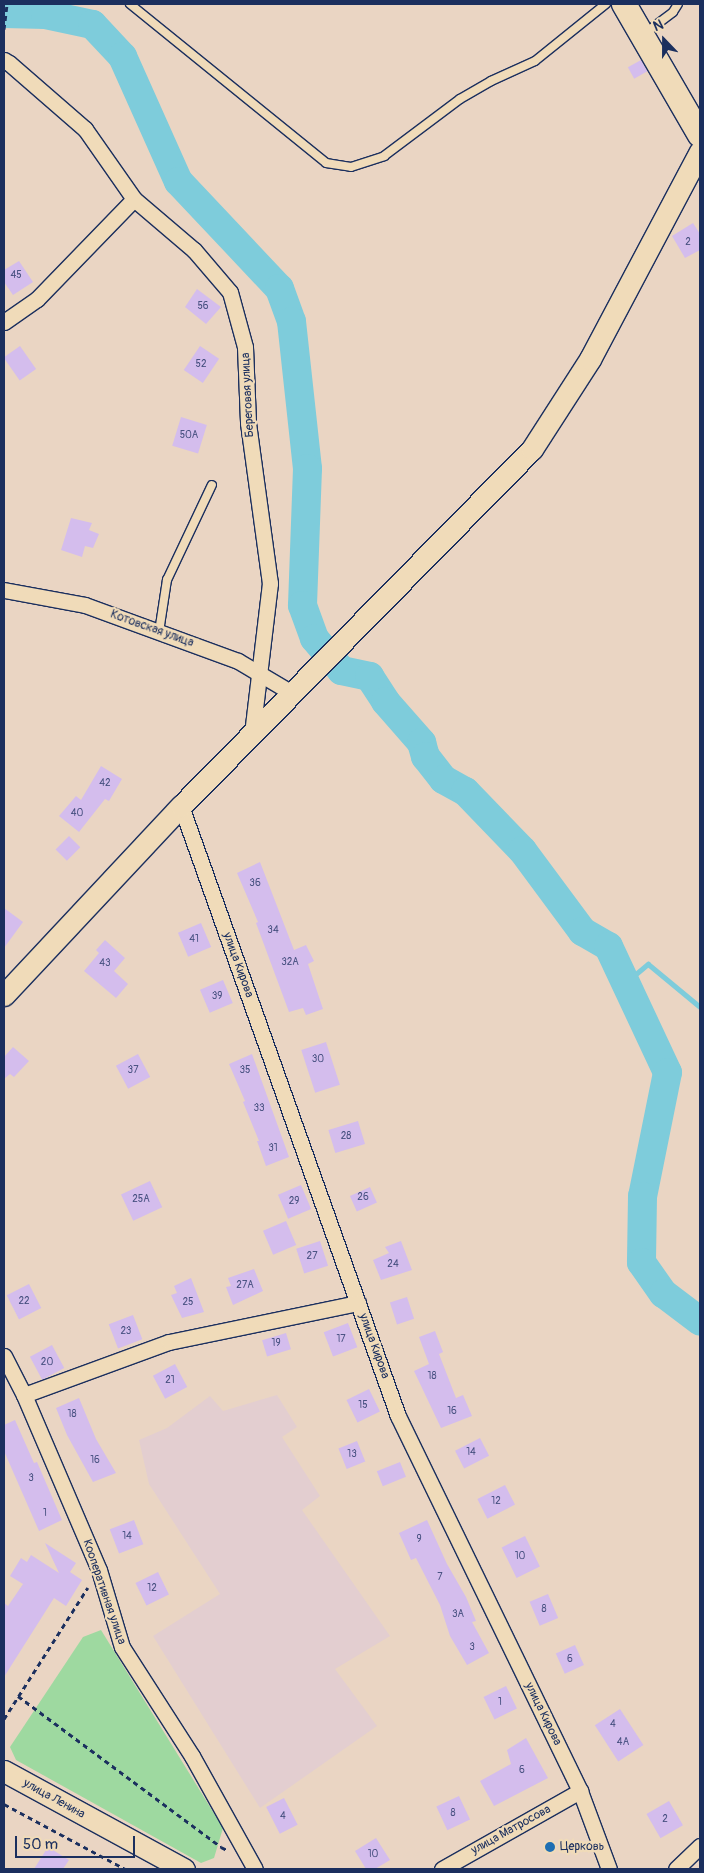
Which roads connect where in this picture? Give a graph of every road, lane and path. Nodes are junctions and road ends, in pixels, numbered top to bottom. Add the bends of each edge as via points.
1 (7, 4) edge
2 (130, 4) edge
3 (606, 4) edge
4 (624, 4) edge
5 (678, 4) edge
6 (4, 29) edge
7 (642, 35) junction
8 (4, 60) edge
9 (700, 135) edge
10 (700, 151) edge
11 (134, 199) junction
12 (4, 322) edge
13 (212, 485) dead end
14 (4, 590) edge
15 (159, 632) junction
16 (259, 673) junction
17 (295, 690) junction
18 (252, 733) junction
19 (181, 806) junction
20 (4, 995) edge
21 (358, 1303) junction
22 (4, 1356) edge
23 (24, 1395) junction
24 (99, 1570) junction
25 (18, 1696) junction
26 (4, 1719) edge
27 (4, 1771) edge
28 (580, 1791) junction
29 (4, 1804) edge
30 (700, 1846) edge
31 (253, 1864) edge
32 (125, 1869) edge
33 (184, 1869) edge
34 (442, 1869) edge
35 (609, 1869) edge
36 (676, 1869) edge

1 - 6 path
2 - 3 lane via 326,163 351,167 384,156 460,99 535,61
4 - 7 main road
5 - 7 lane via 673,12
7 - 9 main road
8 - 11 street, Береговая улица via 85,129
10 - 17 street via 590,359 532,449
11 - 12 street via 37,299
11 - 16 street, Береговая улица via 194,250 230,292 243,338 248,423 270,583
13 - 15 lane via 167,580
14 - 15 street, Котовская улица via 85,604
15 - 16 street, Котовская улица
16 - 17 street, Котовская улица
16 - 18 street, Береговая улица
17 - 18 street
18 - 19 street
19 - 20 street
19 - 21 street, улица Кирова
21 - 23 street via 169,1342
21 - 28 street, улица Кирова via 398,1416
22 - 23 street, Кооперативная улица
23 - 24 street, Кооперативная улица
24 - 25 path
24 - 31 street, Кооперативная улица via 122,1647 192,1756
25 - 26 path
25 - 31 path via 221,1847
27 - 33 street, улица Ленина
28 - 34 street, улица Матросова
28 - 35 street, улица Кирова
29 - 32 path
30 - 36 street

